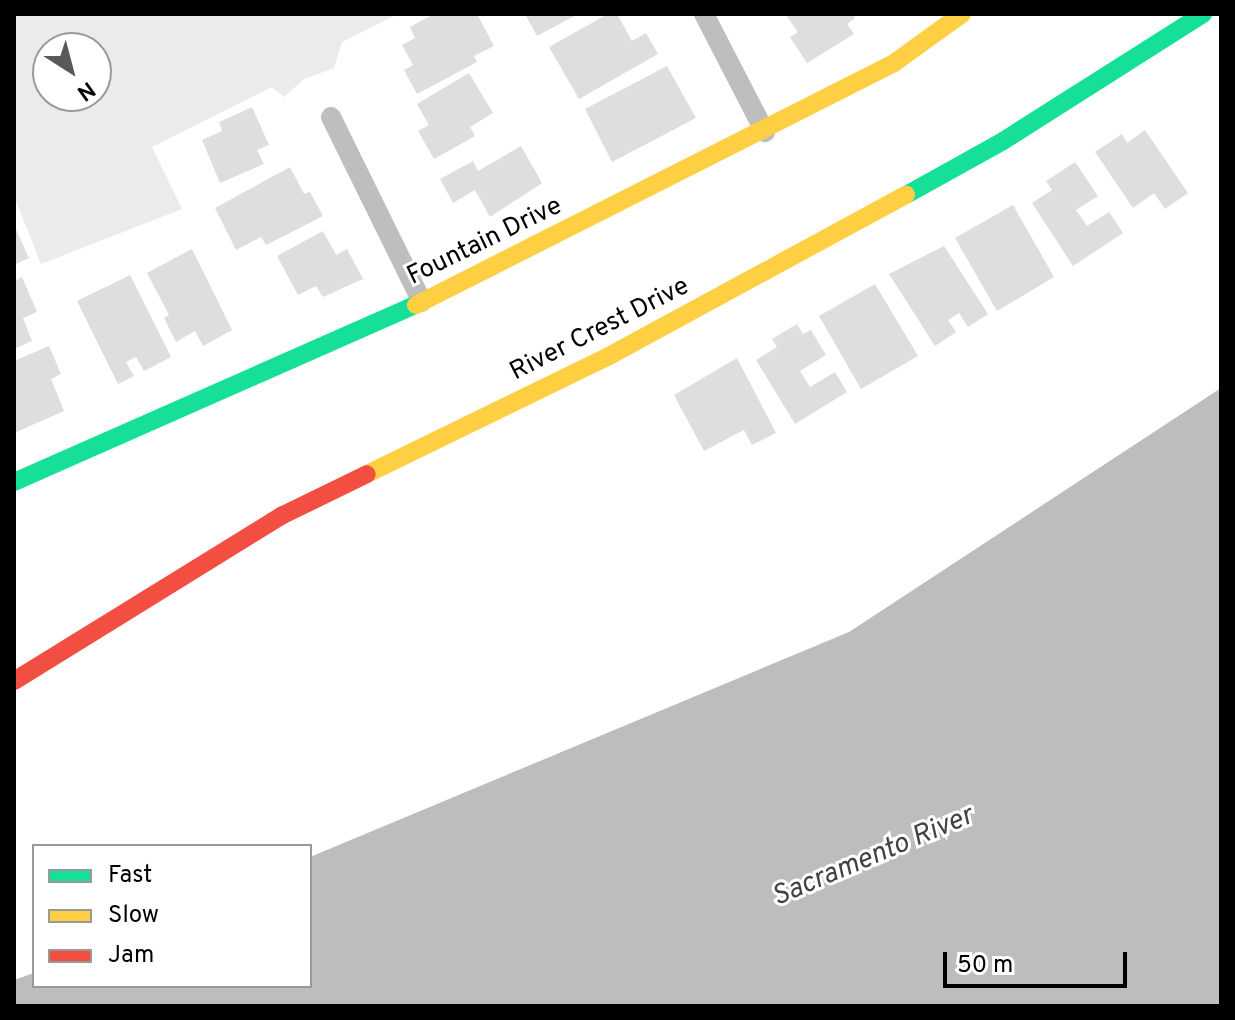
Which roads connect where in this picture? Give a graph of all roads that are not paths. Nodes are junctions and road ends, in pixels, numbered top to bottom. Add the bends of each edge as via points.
1 (704, 14) edge
2 (962, 14) edge
3 (1203, 14) edge
4 (331, 117) dead end
5 (765, 132) junction
6 (422, 302) junction
7 (14, 482) edge
8 (14, 681) edge

1 - 5 street
2 - 5 street, Fountain Drive via 894,63
3 - 8 street, River Crest Drive via 1003,141 752,281 283,515
4 - 6 street
5 - 6 street, Fountain Drive
6 - 7 street, Fountain Drive

